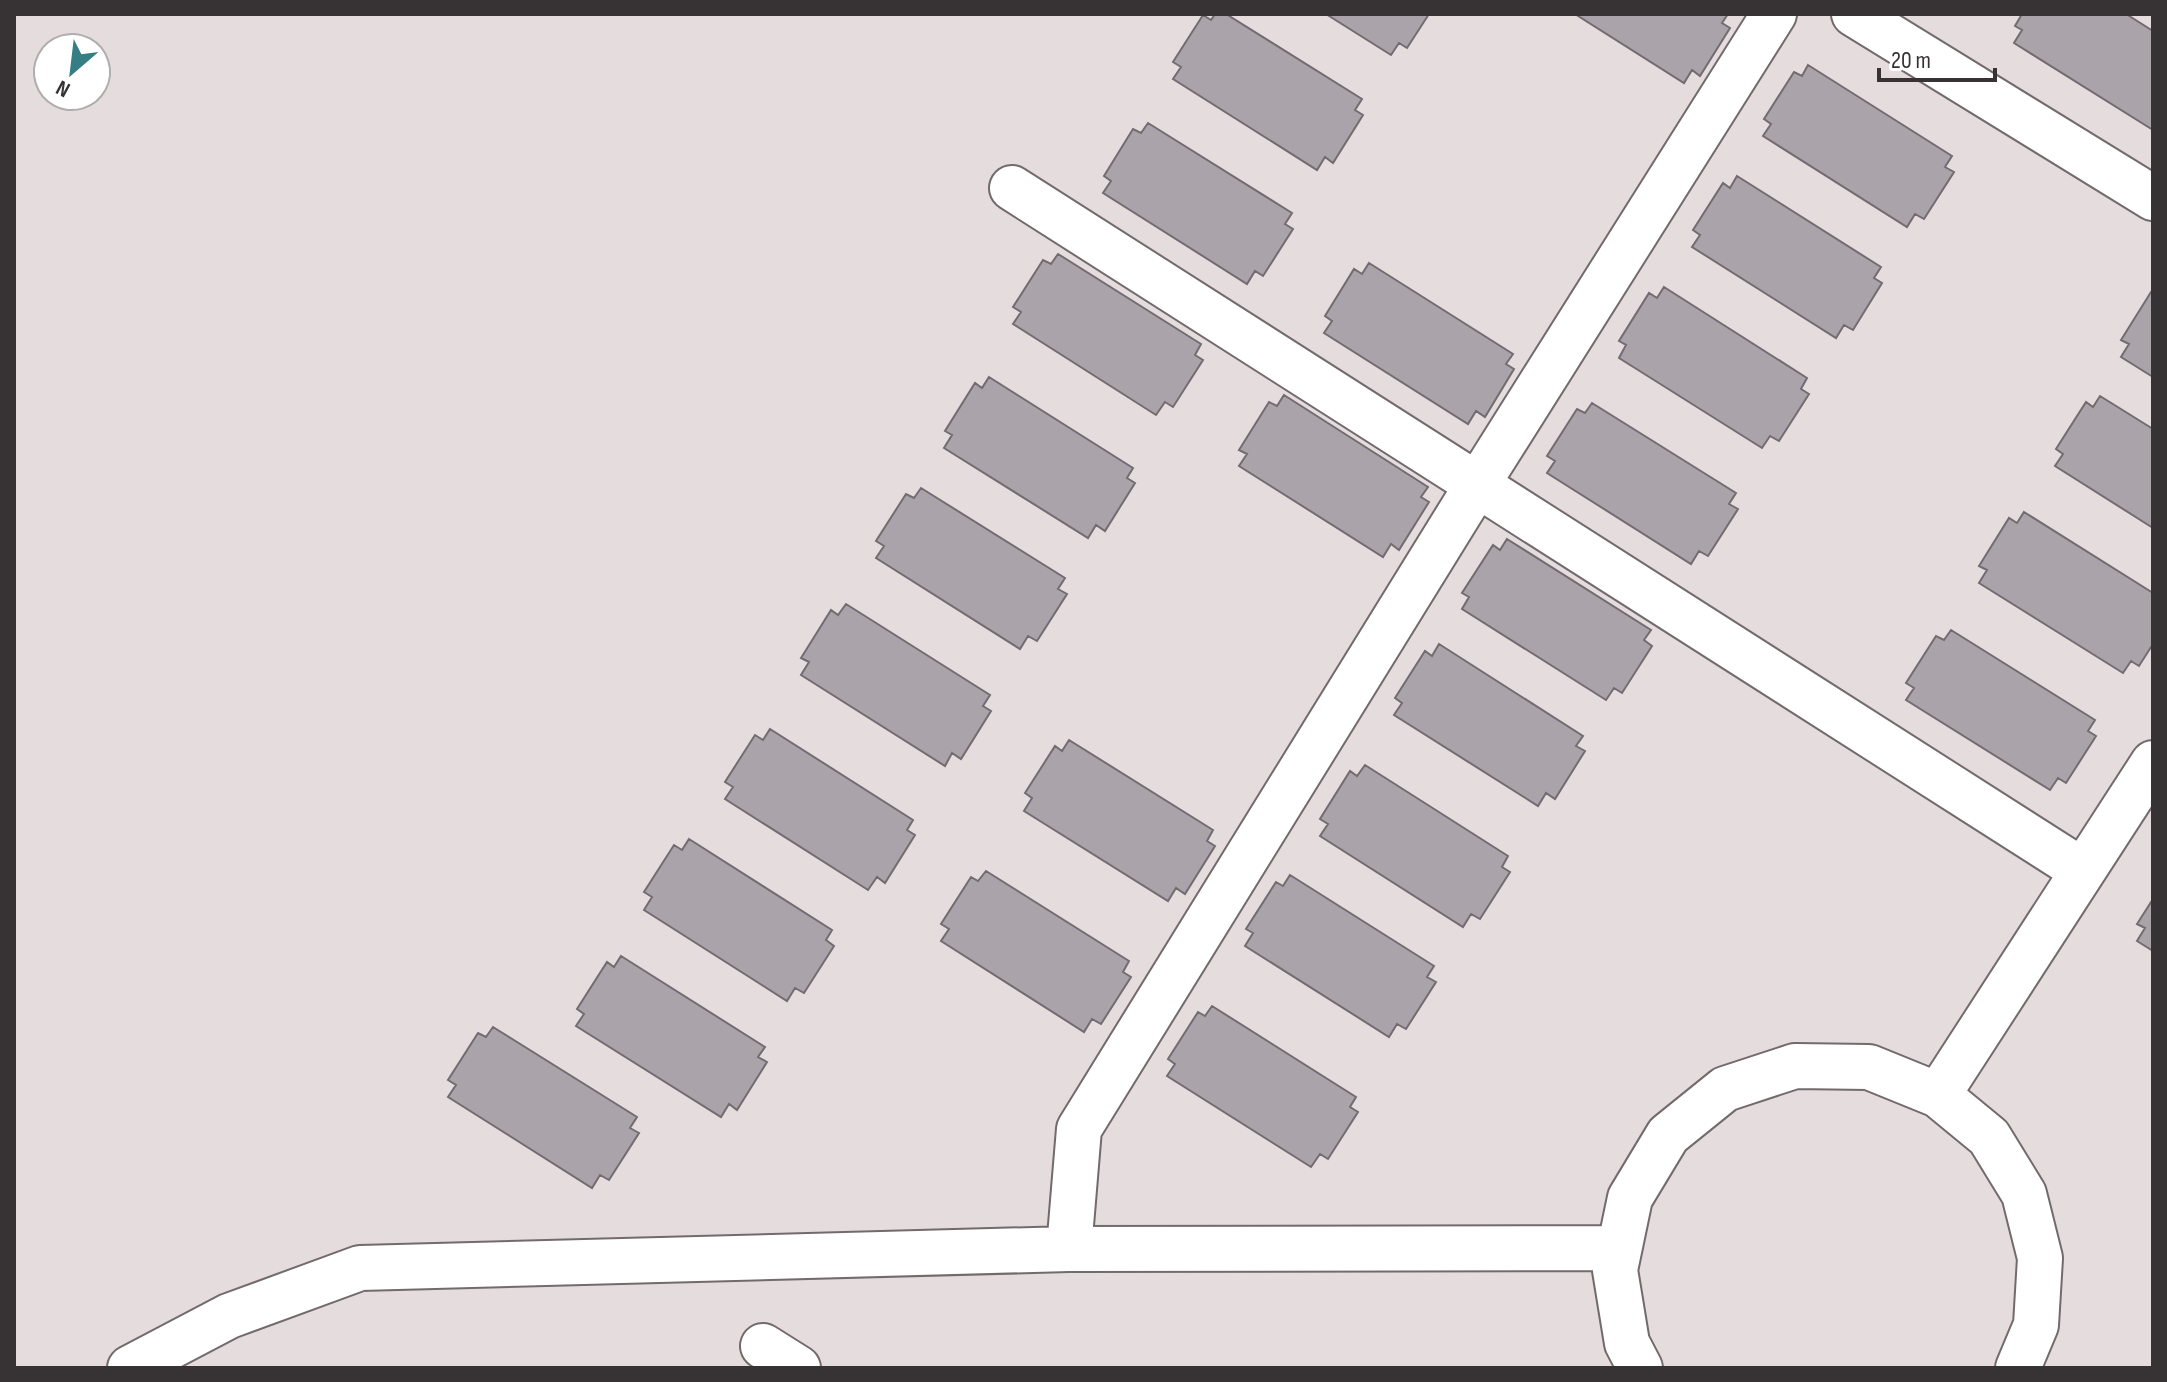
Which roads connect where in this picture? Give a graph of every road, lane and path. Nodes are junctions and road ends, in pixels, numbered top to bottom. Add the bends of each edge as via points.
1 (1774, 14) edge
2 (1854, 14) edge
3 (1012, 188) dead end
4 (2153, 198) edge
5 (1477, 485) junction
6 (2153, 763) edge
7 (2083, 871) junction
8 (1938, 1095) junction
9 (1619, 1248) junction
10 (1069, 1249) junction
11 (130, 1368) edge
12 (1640, 1368) edge
13 (2018, 1368) edge

1 - 5 street
2 - 4 street
3 - 5 street
5 - 7 street
5 - 10 street via 1079,1129
6 - 7 street
7 - 8 street
8 - 9 street via 1869,1067 1795,1066 1725,1089 1668,1135 1630,1198
8 - 13 street via 1989,1137 2024,1194 2040,1258 2036,1325
9 - 10 street
9 - 12 street via 1615,1270 1627,1343
10 - 11 street via 360,1268 229,1316

